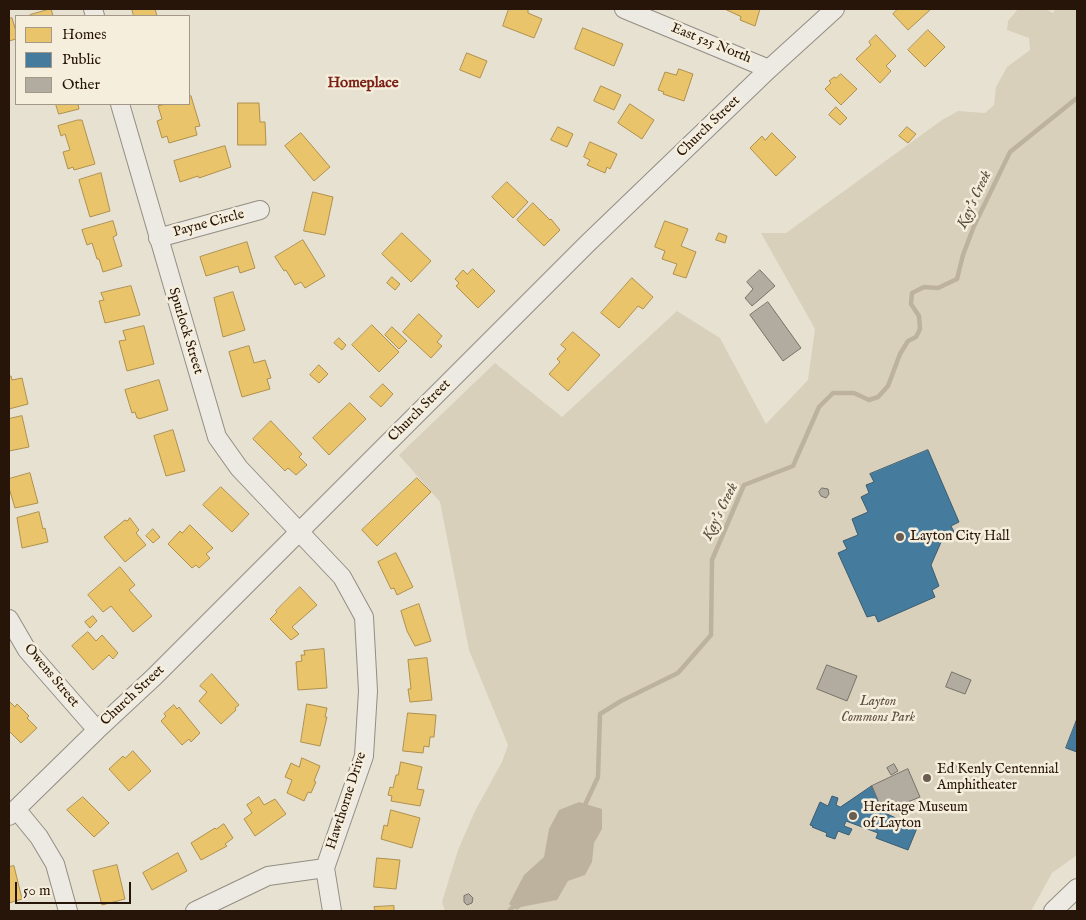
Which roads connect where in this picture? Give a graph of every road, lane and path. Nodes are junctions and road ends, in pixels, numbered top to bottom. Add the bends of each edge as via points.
1 (624, 9) edge
2 (835, 9) edge
3 (769, 69) junction
4 (120, 105) edge
5 (260, 210) dead end
6 (158, 238) junction
7 (300, 532) junction
8 (9, 619) edge
9 (96, 730) junction
10 (12, 812) edge
11 (325, 868) junction
12 (1077, 888) edge
13 (68, 911) edge
14 (195, 911) edge
15 (332, 911) edge
16 (1053, 911) edge

1 - 3 street, East 525 North
2 - 3 street, Church Street
3 - 7 street, Church Street via 588,243
4 - 6 street, Spurlock Street
5 - 6 street, Payne Circle
6 - 7 street, Spurlock Street via 217,437 239,468
7 - 9 street, Church Street via 154,678
7 - 11 street, Hawthorne Drive via 342,577 364,617 368,691 364,756
8 - 9 street, Owens Street via 27,650
9 - 10 street, Church Street
10 - 13 street via 39,837 55,864
11 - 14 street via 268,876
11 - 15 street, Hawthorne Drive
12 - 16 street

